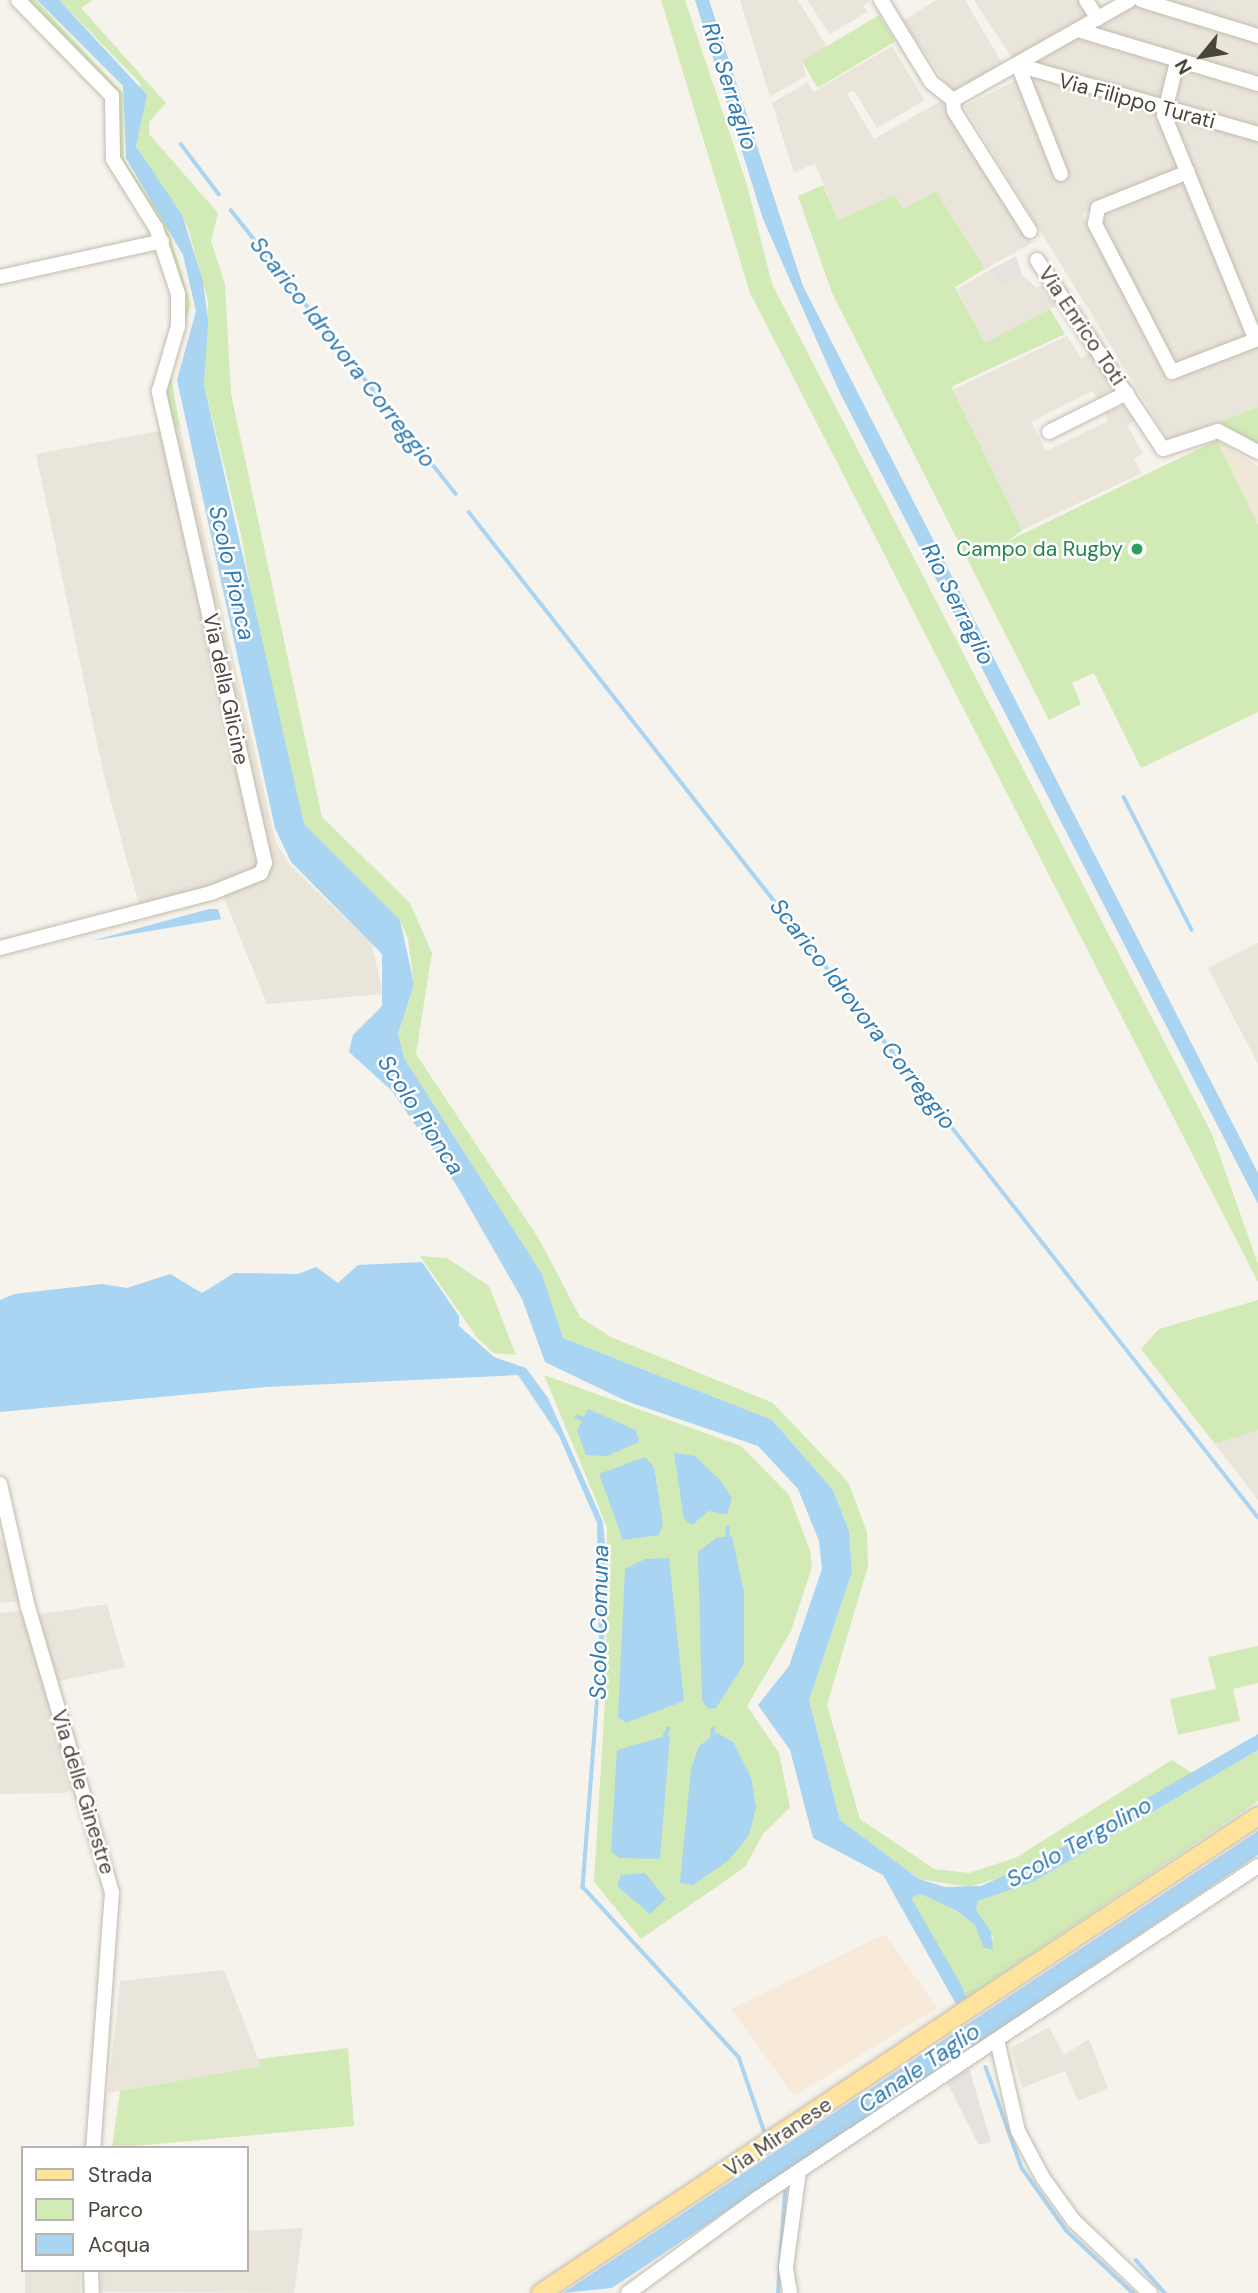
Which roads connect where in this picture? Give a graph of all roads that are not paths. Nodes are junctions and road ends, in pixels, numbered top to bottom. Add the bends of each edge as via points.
1 (18, 0) edge
2 (881, 0) edge
3 (1086, 0) edge
4 (1130, 0) edge
5 (1140, 0) edge
6 (1098, 19) junction
7 (1078, 30) junction
8 (1258, 36) edge
9 (1177, 62) junction
10 (1018, 65) junction
11 (1258, 84) edge
12 (953, 100) junction
13 (1164, 109) junction
14 (1258, 134) edge
15 (1188, 172) junction
16 (1061, 174) dead end
17 (1030, 231) dead end
18 (162, 241) junction
19 (1037, 260) dead end
20 (0, 277) edge
21 (1257, 339) edge
22 (1127, 393) junction
23 (1049, 432) dead end
24 (1258, 452) edge
25 (0, 948) edge
26 (0, 1484) edge
27 (1258, 1816) edge
28 (1258, 1866) edge
29 (997, 2040) junction
30 (93, 2146) edge
31 (799, 2171) junction
32 (91, 2272) edge
33 (92, 2293) edge
34 (541, 2293) edge
35 (628, 2293) edge
36 (790, 2293) edge
37 (1150, 2293) edge

1 - 18 street, Via della Glicine via 112,96 117,170
2 - 12 street via 931,82
3 - 6 street
4 - 6 street
5 - 8 street
6 - 7 street
7 - 9 street
7 - 10 street
9 - 11 street
9 - 13 street
10 - 12 street
10 - 13 street, Via Filippo Turati
10 - 16 street
12 - 17 street via 954,111
13 - 14 street, Via Filippo Turati
13 - 15 street
15 - 21 street
15 - 21 street via 1093,214 1172,372
18 - 20 street
18 - 25 street, Via della Glicine via 180,311 160,372 163,412 265,863 261,873 211,893
19 - 22 street, Via Enrico Toti
22 - 23 street, Via Enrico Toti
22 - 24 street, Via Enrico Toti via 1163,449 1218,431
26 - 30 street, Via delle Ginestre via 27,1607 112,1892
27 - 34 main road, Via Miranese
28 - 29 street
29 - 31 street
29 - 37 street via 1018,2131 1043,2178 1074,2221
31 - 35 street
31 - 36 street via 786,2267
32 - 33 street

